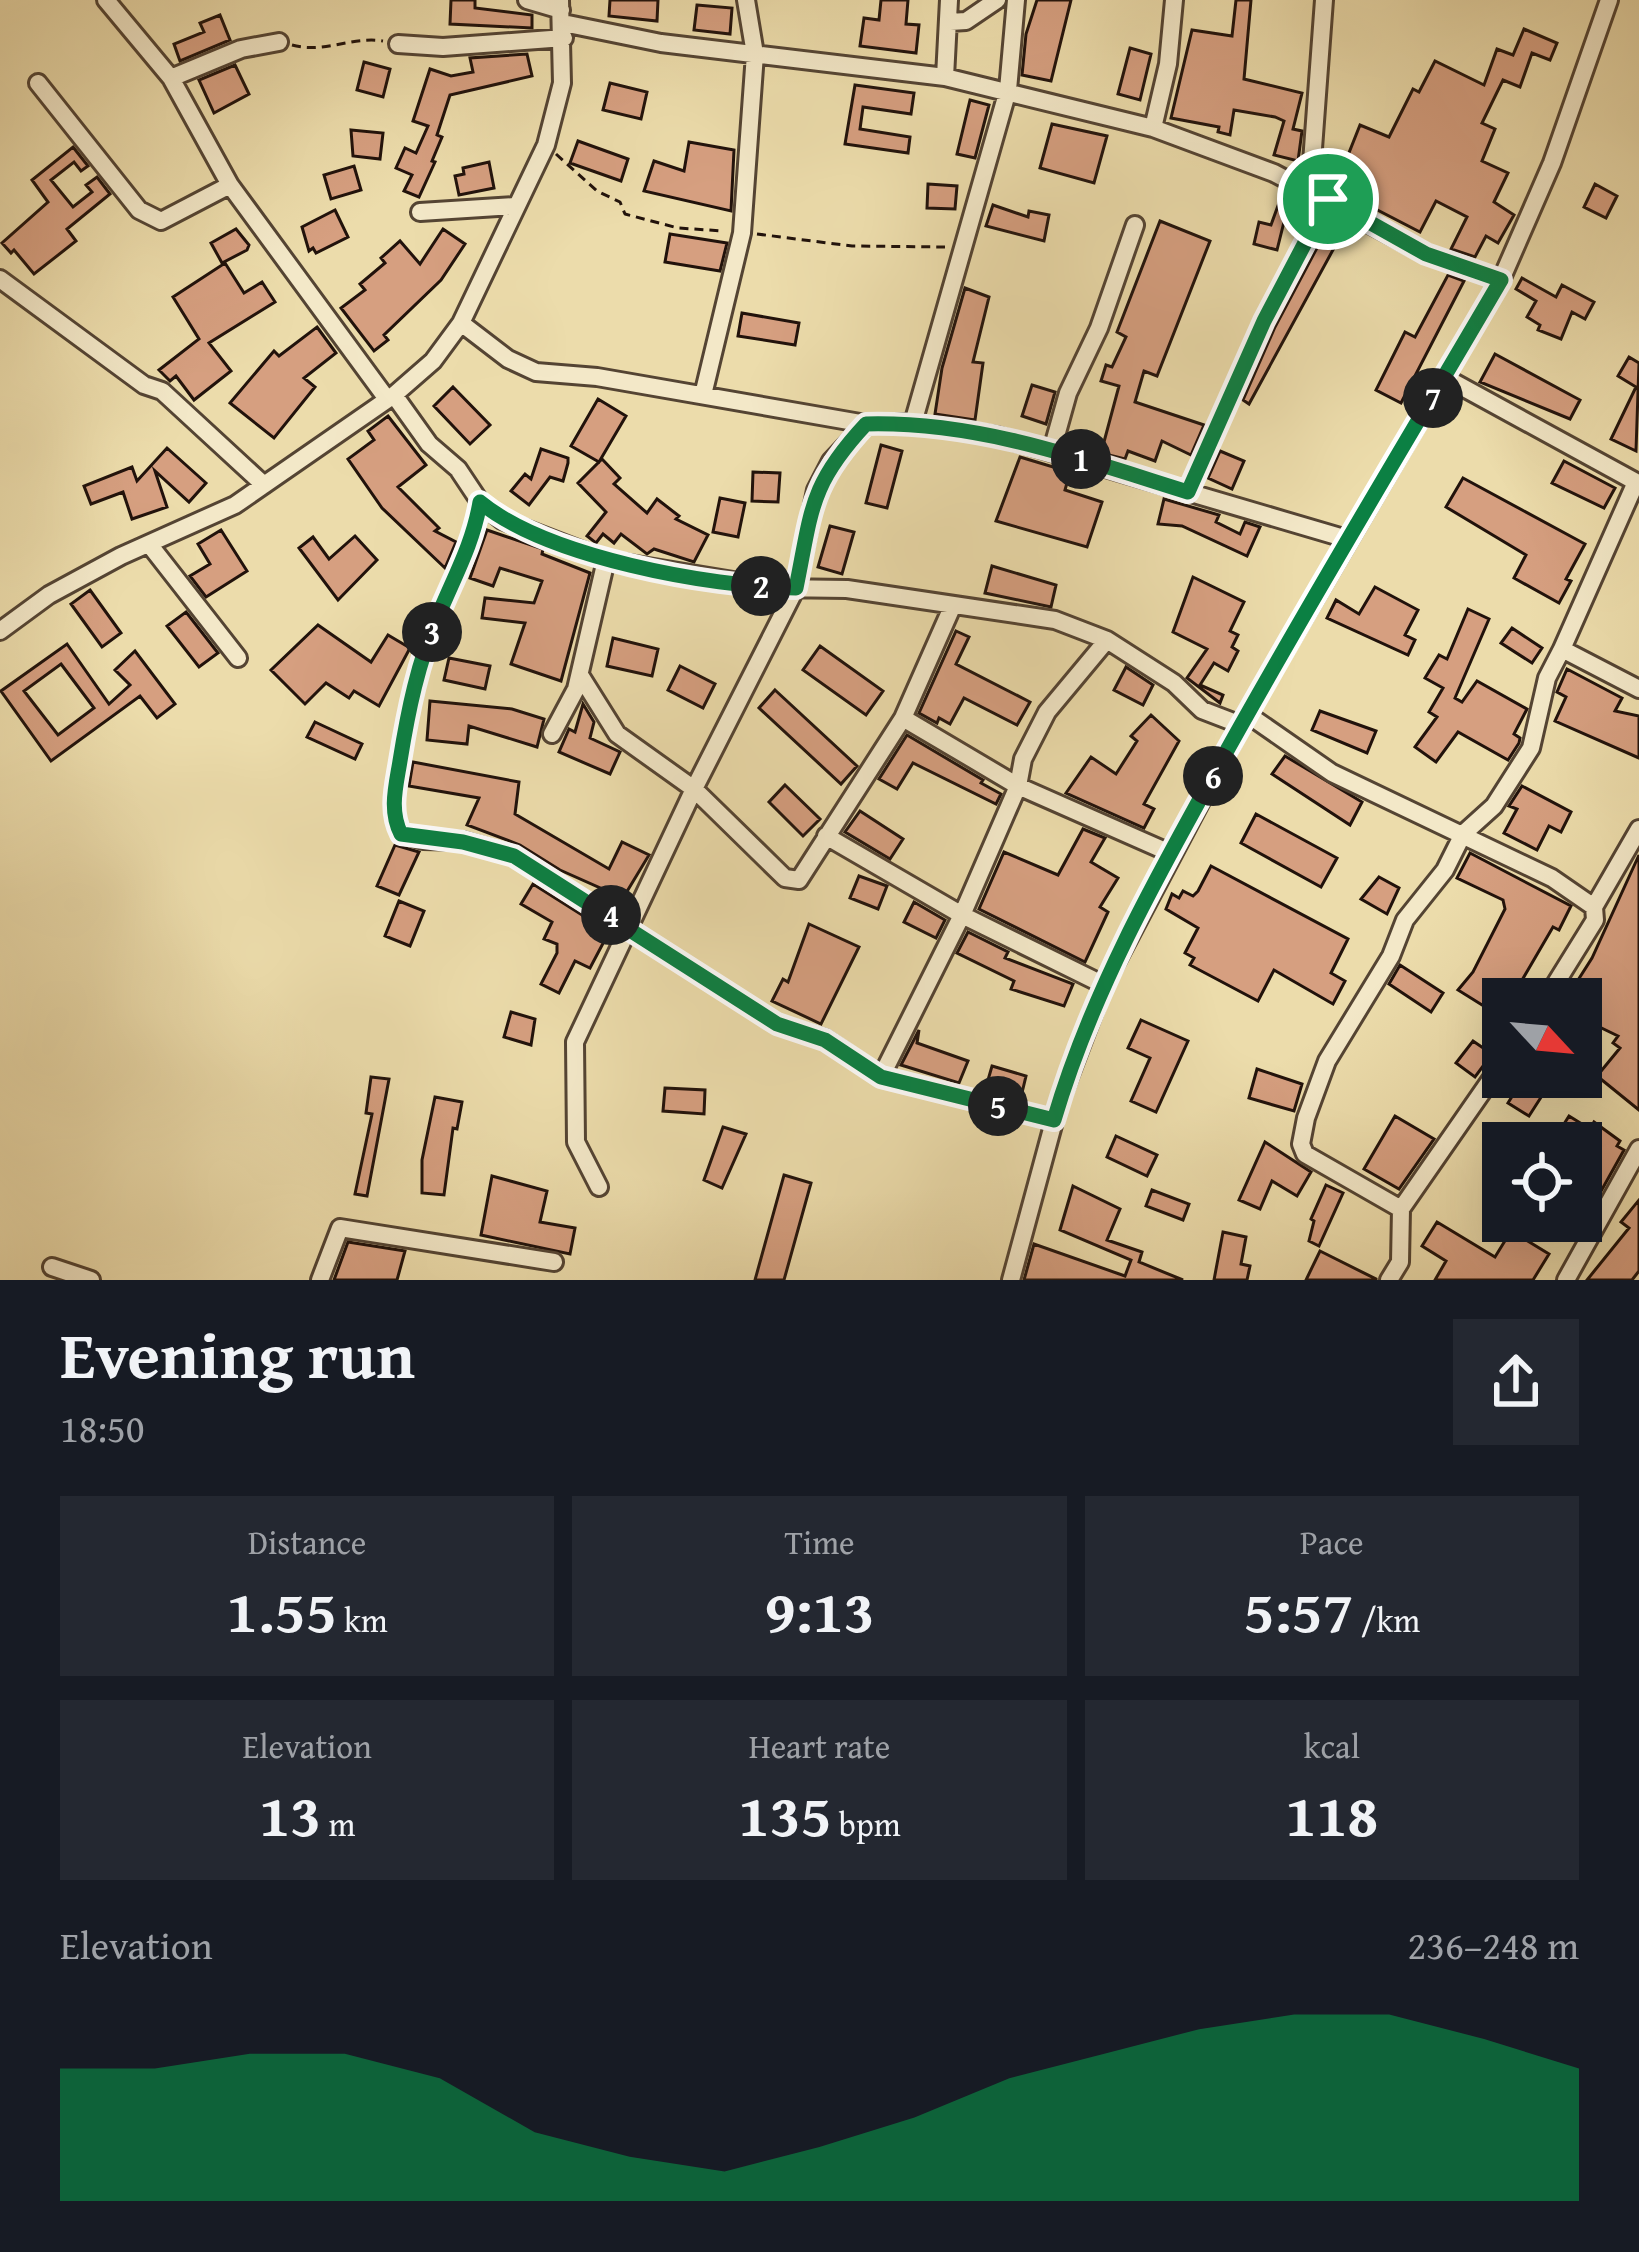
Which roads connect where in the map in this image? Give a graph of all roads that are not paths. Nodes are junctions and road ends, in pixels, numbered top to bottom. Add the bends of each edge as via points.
1 (106, 0) edge
2 (527, 0) edge
3 (746, 0) edge
4 (949, 0) edge
5 (998, 0) edge
6 (1016, 0) edge
7 (1174, 0) edge
8 (1324, 0) edge
9 (1609, 0) edge
10 (562, 18) edge
11 (950, 22) junction
12 (279, 42) road end
13 (398, 44) road end
14 (755, 54) junction
15 (945, 77) junction
16 (171, 78) junction
17 (38, 83) dead end
18 (1008, 90) junction
19 (1153, 128) junction
20 (230, 185) junction
21 (1310, 189) junction
22 (1328, 199) junction
23 (515, 206) junction
24 (420, 212) dead end
25 (1135, 225) dead end
26 (0, 279) edge
27 (1501, 280) junction
28 (461, 323) junction
29 (1444, 377) junction
30 (703, 395) junction
31 (391, 397) junction
32 (913, 423) junction
33 (866, 424) junction
34 (1052, 450) junction
35 (1638, 481) edge
36 (264, 485) junction
37 (1188, 492) junction
38 (480, 502) junction
39 (1347, 539) junction
40 (149, 544) junction
41 (606, 560) junction
42 (796, 588) junction
43 (953, 605) junction
44 (0, 631) edge
45 (1107, 640) junction
46 (1562, 649) junction
47 (238, 658) dead end
48 (580, 675) junction
49 (1639, 689) edge
50 (903, 718) junction
51 (1244, 720) junction
52 (552, 734) dead end
53 (1018, 786) junction
54 (694, 789) junction
55 (1639, 829) edge
56 (1463, 834) junction
57 (826, 836) junction
58 (1170, 853) junction
59 (1594, 907) junction
60 (962, 915) junction
61 (629, 927) junction
62 (1559, 978) edge
63 (1104, 985) junction
64 (881, 1077) junction
65 (1482, 1092) edge
66 (1054, 1120) junction
67 (1639, 1149) edge
68 (599, 1187) dead end
69 (1401, 1209) junction
70 (554, 1262) dead end
71 (52, 1267) dead end
72 (91, 1280) edge
73 (320, 1280) edge
74 (1011, 1280) edge
75 (1389, 1280) edge
76 (1566, 1280) edge

1 - 16 street
2 - 10 street
3 - 14 street
4 - 11 street
5 - 11 street via 967,21
6 - 18 street
7 - 19 street
8 - 21 street
9 - 27 street
10 - 13 street via 443,47
10 - 14 street via 661,43
10 - 23 street via 562,83 546,145
11 - 15 street
12 - 16 street
14 - 15 street
14 - 30 street via 742,233
15 - 18 street
16 - 20 street
17 - 20 street via 151,218 161,221
18 - 19 street
18 - 32 street
19 - 21 street
20 - 31 street
21 - 22 street
22 - 27 street via 1426,254
22 - 37 street
23 - 24 street
23 - 28 street
25 - 34 street
26 - 36 street via 163,392
27 - 29 street
28 - 30 street via 536,372
28 - 31 street
29 - 35 street
29 - 39 street
30 - 33 street
31 - 36 street
31 - 38 street
32 - 33 street
32 - 34 street
33 - 42 street via 816,490
34 - 37 street
35 - 46 street
36 - 40 street
37 - 39 street
38 - 41 street via 502,520
38 - 61 street via 410,699 394,818 401,834 514,856
39 - 51 street
40 - 44 street via 49,595
40 - 47 street
41 - 42 street
41 - 48 street
42 - 43 street
42 - 54 street
43 - 45 street via 1055,620
43 - 50 street
45 - 51 street via 1202,710
45 - 53 street via 1047,712
46 - 49 street
46 - 56 street via 1531,748 1494,806
48 - 52 street
48 - 54 street via 616,734
50 - 53 street
50 - 57 street
51 - 56 street
51 - 58 street
53 - 58 street
53 - 60 street
54 - 57 street via 791,881
54 - 61 street
55 - 59 street
56 - 59 street
56 - 69 street via 1328,1061 1301,1144 1305,1154
57 - 60 street
58 - 63 street
59 - 62 street via 1595,920
60 - 63 street
60 - 64 street
61 - 64 street via 777,1024 825,1040
61 - 68 street via 575,1042 577,1142
63 - 66 street
64 - 66 street
65 - 69 street
66 - 74 street
67 - 76 street
69 - 75 street via 1400,1262
70 - 73 street via 340,1228
71 - 72 street

